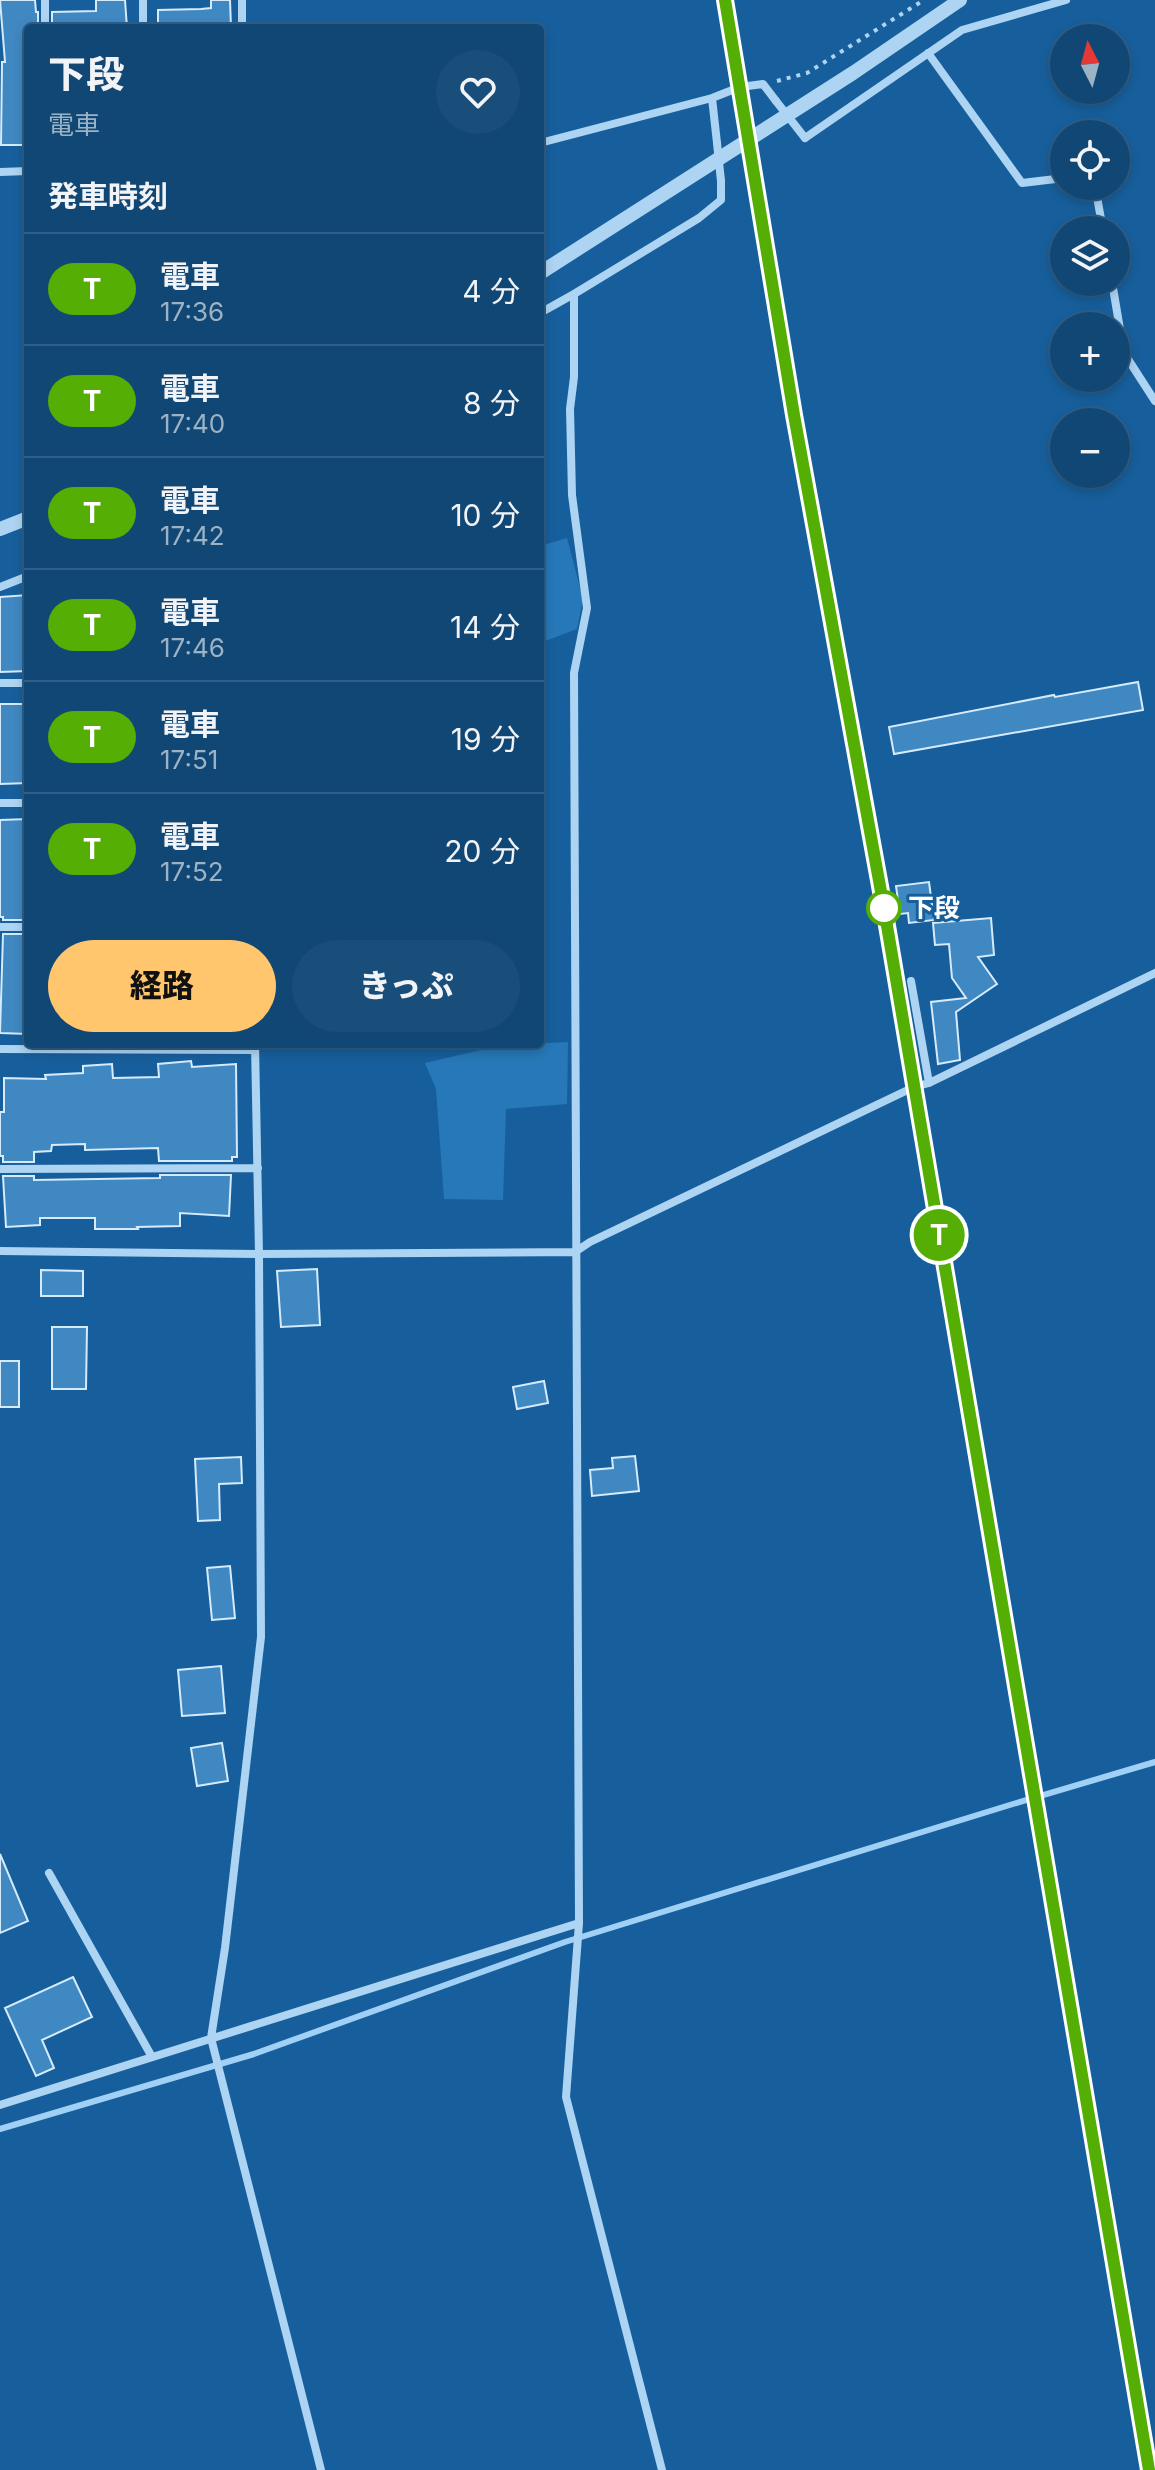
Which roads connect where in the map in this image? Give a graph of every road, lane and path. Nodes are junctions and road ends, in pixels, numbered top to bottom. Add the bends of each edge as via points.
1 (45, 0) edge
2 (143, 0) edge
3 (242, 0) edge
4 (924, 0) edge
5 (960, 0) edge
6 (1063, 0) edge
7 (45, 24) edge
8 (143, 24) edge
9 (242, 24) edge
10 (928, 53) junction
11 (763, 84) junction
12 (712, 98) junction
13 (544, 142) edge
14 (24, 171) edge
15 (0, 172) edge
16 (1050, 180) edge
17 (544, 270) edge
18 (574, 294) junction
19 (1114, 296) edge
20 (544, 311) edge
21 (1155, 401) edge
22 (24, 520) edge
23 (0, 529) edge
24 (24, 578) edge
25 (0, 587) edge
26 (0, 683) edge
27 (24, 683) edge
28 (0, 803) edge
29 (24, 803) edge
30 (0, 927) edge
31 (24, 927) edge
32 (1155, 973) edge
33 (911, 981) dead end
34 (128, 1048) edge
35 (255, 1048) edge
36 (0, 1049) edge
37 (929, 1083) junction
38 (258, 1168) junction
39 (0, 1169) edge
40 (0, 1251) edge
41 (575, 1252) junction
42 (259, 1254) junction
43 (49, 1873) dead end
44 (579, 1923) junction
45 (211, 2038) junction
46 (152, 2057) junction
47 (0, 2105) edge
48 (321, 2470) edge
49 (662, 2470) edge

1 - 7 street
2 - 8 street
3 - 9 street
4 - 11 path via 807,73
5 - 17 street
6 - 10 street via 978,23
10 - 11 street, bridge via 805,138
10 - 16 street via 1022,183
11 - 12 street
12 - 13 street
12 - 18 street, bridge via 721,200
14 - 15 street
18 - 20 street
18 - 41 street via 572,495 587,608 574,673
19 - 21 street via 1124,353
22 - 23 street
24 - 25 street
26 - 27 street
28 - 29 street
30 - 31 street
32 - 37 street
33 - 37 street
34 - 36 street
35 - 38 street
37 - 41 street
38 - 39 street
38 - 42 street
40 - 42 street
41 - 42 street
41 - 44 street
42 - 45 street via 261,1637
43 - 46 street
44 - 45 street
44 - 49 street via 566,2097
45 - 46 street
45 - 48 street
46 - 47 street

